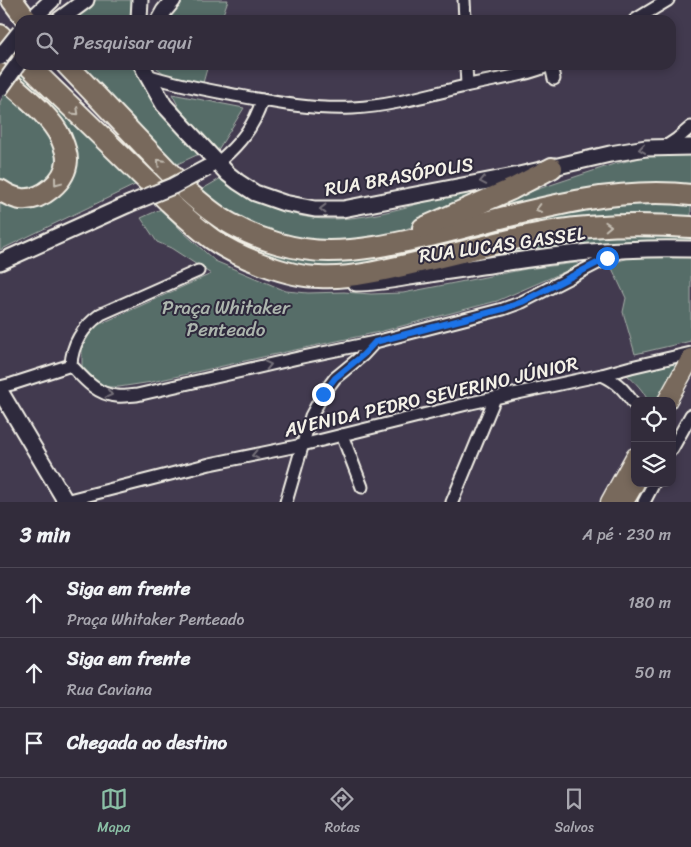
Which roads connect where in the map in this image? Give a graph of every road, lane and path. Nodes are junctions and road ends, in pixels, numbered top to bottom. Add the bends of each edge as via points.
1 (12, 0) edge
2 (52, 0) edge
3 (140, 0) edge
4 (174, 0) edge
5 (464, 0) edge
6 (668, 0) edge
7 (81, 3) edge
8 (23, 15) edge
9 (36, 15) edge
10 (65, 15) edge
11 (139, 15) edge
12 (162, 15) edge
13 (465, 15) edge
14 (643, 15) edge
15 (0, 36) edge
16 (15, 55) edge
17 (15, 62) edge
18 (30, 70) edge
19 (72, 70) edge
20 (144, 70) edge
21 (466, 70) edge
22 (535, 70) edge
23 (552, 70) edge
24 (0, 74) edge
25 (554, 79) dead end
26 (467, 86) junction
27 (0, 89) edge
28 (262, 100) junction
29 (691, 128) edge
30 (665, 147) junction
31 (691, 147) edge
32 (212, 166) junction
33 (552, 168) junction
34 (0, 190) edge
35 (691, 195) edge
36 (691, 227) edge
37 (386, 244) junction
38 (626, 249) junction
39 (691, 249) edge
40 (0, 262) edge
41 (198, 271) dead end
42 (320, 277) junction
43 (375, 342) junction
44 (691, 353) edge
45 (691, 358) edge
46 (71, 365) junction
47 (602, 376) junction
48 (691, 378) edge
49 (0, 386) edge
50 (0, 391) edge
51 (669, 397) edge
52 (495, 398) junction
53 (631, 401) edge
54 (676, 406) edge
55 (691, 415) edge
56 (342, 435) junction
57 (676, 442) edge
58 (302, 445) junction
59 (631, 464) edge
60 (362, 486) dead end
61 (633, 487) edge
62 (652, 487) edge
63 (65, 501) edge
64 (286, 502) edge
65 (452, 502) edge
66 (610, 502) edge
67 (624, 502) edge
68 (644, 502) edge

1 - 8 highway
2 - 9 street
3 - 11 street
4 - 12 street
5 - 13 street
6 - 14 street
7 - 10 street
15 - 16 highway
17 - 27 street, bridge
18 -> 42 highway via 169,202 214,240 233,252 271,267
37 -> 19 highway via 327,251 291,247 257,237 230,224 188,192
20 - 28 street via 184,86
20 - 32 street, RUA BRASÓPOLIS via 164,105
21 - 26 street
22 - 26 street
23 - 25 street
24 -> 34 highway via 54,127 61,138 67,161 58,182 40,196 23,199
26 - 28 street via 388,104 353,108 314,108
28 - 32 street via 246,133 229,154
29 - 30 street
30 - 31 street, RUA BRASÓPOLIS
30 -> 33 street, RUA BRASÓPOLIS via 610,154
33 -> 32 street, RUA BRASÓPOLIS via 343,209 315,209 255,193
32 - 40 street, bridge
33 - 37 highway
35 -> 37 highway via 651,193 601,197
42 -> 36 highway via 369,274 552,231 608,226
38 - 39 street, RUA LUCAS GASSEL
38 - 42 street, RUA LUCAS GASSEL via 590,251 364,283
38 - 43 street via 522,302
41 - 46 street via 101,314 90,322 75,343
46 -> 43 street via 104,394 137,395
43 - 58 street via 335,378 323,394 311,416
44 - 47 street, AVENIDA PEDRO SEVERINO JÚNIOR
45 - 51 main road
46 - 49 street
47 - 52 street, AVENIDA PEDRO SEVERINO JÚNIOR
47 - 53 street, AVENIDA PEDRO SEVERINO JÚNIOR via 620,386
48 - 54 main road
50 - 63 street
52 - 56 street, AVENIDA PEDRO SEVERINO JÚNIOR
52 - 65 street
55 - 57 street
56 - 58 street, AVENIDA PEDRO SEVERINO JÚNIOR
56 - 60 street
58 -> 63 street, AVENIDA PEDRO SEVERINO JÚNIOR via 210,464
58 - 64 street
59 - 66 main road
61 - 67 main road
62 - 68 street

